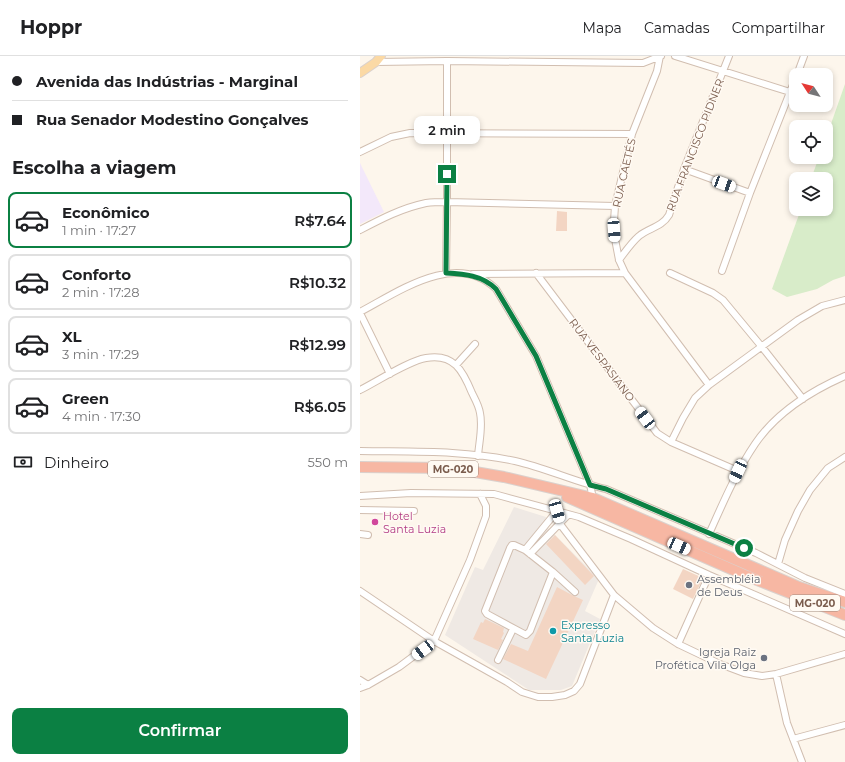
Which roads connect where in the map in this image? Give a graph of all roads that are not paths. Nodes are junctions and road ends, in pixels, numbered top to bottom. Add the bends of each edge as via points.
1 (659, 56) edge
2 (663, 56) edge
3 (675, 56) edge
4 (729, 56) edge
5 (804, 56) edge
6 (379, 59) edge
7 (447, 61) junction
8 (799, 68) edge
9 (723, 72) junction
10 (360, 73) edge
11 (789, 92) edge
12 (789, 95) edge
13 (447, 132) junction
14 (632, 134) junction
15 (360, 152) edge
16 (684, 169) junction
17 (750, 193) junction
18 (447, 202) junction
19 (615, 206) junction
20 (360, 230) edge
21 (619, 260) junction
22 (722, 271) dead end
23 (446, 273) junction
24 (536, 273) junction
25 (625, 273) junction
26 (670, 273) dead end
27 (470, 274) junction
28 (845, 300) edge
29 (360, 312) edge
30 (475, 344) dead end
31 (762, 347) junction
32 (456, 365) junction
33 (390, 374) junction
34 (845, 376) edge
35 (709, 385) junction
36 (360, 390) edge
37 (803, 399) junction
38 (671, 442) junction
39 (360, 451) edge
40 (478, 456) junction
41 (845, 457) edge
42 (360, 467) edge
43 (738, 471) junction
44 (590, 485) junction
45 (544, 486) junction
46 (480, 494) junction
47 (360, 496) edge
48 (593, 498) junction
49 (360, 510) edge
50 (414, 511) dead end
51 (557, 511) junction
52 (568, 515) junction
53 (560, 524) junction
54 (636, 527) junction
55 (360, 534) edge
56 (709, 534) junction
57 (368, 535) dead end
58 (631, 539) junction
59 (665, 540) junction
60 (527, 552) junction
61 (660, 552) junction
62 (778, 564) junction
63 (553, 572) junction
64 (709, 575) junction
65 (802, 582) junction
66 (360, 591) edge
67 (786, 591) junction
68 (575, 592) dead end
69 (845, 594) edge
70 (614, 595) junction
71 (845, 602) edge
72 (845, 615) edge
73 (513, 629) junction
74 (845, 634) edge
75 (434, 641) junction
76 (678, 644) junction
77 (845, 654) edge
78 (498, 660) dead end
79 (776, 674) junction
80 (360, 680) edge
81 (368, 685) junction
82 (360, 688) edge
83 (845, 725) edge
84 (793, 739) junction
85 (802, 762) edge

1 - 2 street
1 - 7 street via 643,63
1 - 14 street, RUA CAETÉS via 657,71
3 - 9 street
4 - 9 street, RUA FRANCISCO PIDNER
5 - 8 street
6 - 7 street
6 - 10 main road
7 - 13 street
9 - 11 street
9 - 16 street, RUA FRANCISCO PIDNER
12 - 17 street
13 - 14 street
13 - 15 street via 400,134
13 - 18 street
14 - 19 street, RUA CAETÉS
16 - 17 street
16 - 21 street, RUA FRANCISCO PIDNER via 665,221 639,236
17 - 22 street
18 - 19 street
18 - 20 street via 427,203 408,208
18 - 23 street
19 - 21 street, RUA CAETÉS via 615,239
21 - 25 street, RUA CAETÉS
23 - 27 street
23 - 29 street via 422,279
24 - 25 street
24 - 27 street
24 - 38 street, RUA VESPASIANO via 645,418 657,432
25 - 35 street, RUA CAETÉS
26 - 31 street via 723,300
27 - 44 street via 490,283 496,289 536,356
28 - 31 street via 822,306
29 - 33 street
30 - 32 street
31 - 35 street
31 - 37 street
32 - 33 street via 440,357 426,358
32 - 40 street via 468,383 480,412
33 - 36 street
34 - 37 street via 826,384
35 - 38 street via 696,398
37 - 43 street via 777,419 756,443
38 - 43 street, RUA VESPASIANO
39 - 40 street via 443,452
40 - 44 street via 516,461
41 - 62 street via 828,468 810,490 785,540
42 - 45 highway, MG-020 via 444,468 496,475
43 - 56 street
44 - 48 street
44 - 56 street via 606,489
45 - 48 highway, MG-020
45 - 54 highway, MG-020
46 - 47 street via 411,492
46 - 51 street via 494,494
46 - 75 street via 486,506 486,516 470,560
48 - 65 highway, MG-020
49 - 50 street
51 - 52 street
51 - 53 street
51 - 60 street
52 - 53 street
52 - 58 street via 579,517
53 - 60 street
53 - 70 street
54 - 58 street
54 - 59 highway, MG-020
55 - 57 street
56 - 62 street
58 - 61 street
59 - 61 street
59 - 67 highway, MG-020
60 - 63 street
60 - 73 street via 514,545 510,547 485,611
61 - 64 street
62 - 65 street
63 - 68 street
63 - 73 street via 529,633 525,635
64 - 74 street
64 - 76 street
65 - 67 street via 794,590
65 - 69 street
65 - 71 highway, MG-020
66 - 75 street
67 - 72 highway, MG-020
70 - 75 street via 580,684 574,691 565,695 538,698 522,692
70 - 76 street
73 - 78 street
75 - 81 street via 399,667
76 - 79 street via 720,664 744,672 762,676
77 - 79 street
79 - 84 street
80 - 81 street
81 - 82 street
83 - 84 street
84 - 85 street

